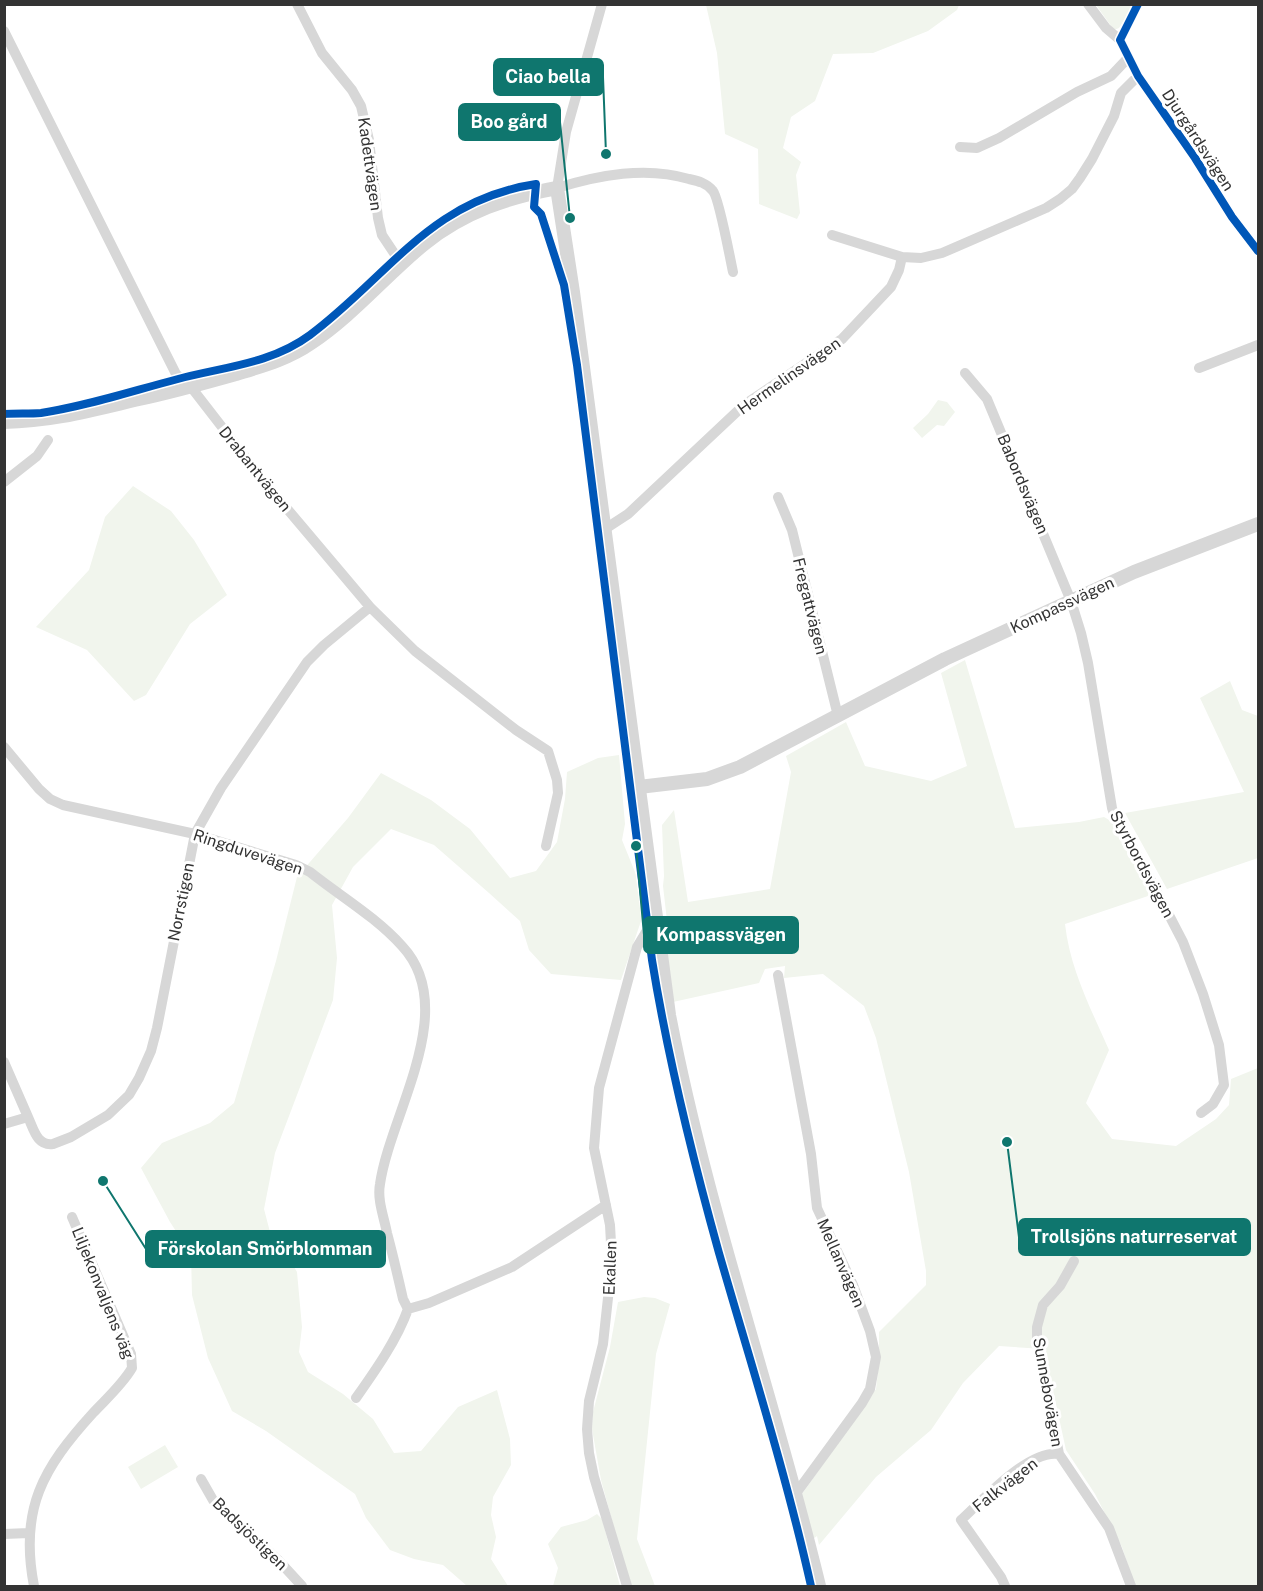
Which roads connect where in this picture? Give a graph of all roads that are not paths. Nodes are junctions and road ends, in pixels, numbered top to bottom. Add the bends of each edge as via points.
1 (297, 4) edge
2 (602, 4) edge
3 (1088, 4) edge
4 (1138, 4) edge
5 (4, 31) edge
6 (1120, 40) junction
7 (1128, 58) junction
8 (1138, 76) junction
9 (960, 147) dead end
10 (557, 188) junction
11 (832, 235) dead end
12 (1258, 251) edge
13 (902, 257) junction
14 (402, 265) junction
15 (733, 272) dead end
16 (1258, 345) edge
17 (1199, 368) dead end
18 (965, 373) dead end
19 (191, 387) junction
20 (4, 422) edge
21 (48, 440) dead end
22 (4, 482) edge
23 (778, 497) dead end
24 (1258, 524) edge
25 (605, 529) junction
26 (1071, 601) junction
27 (370, 607) junction
28 (838, 716) junction
29 (4, 747) edge
30 (639, 787) junction
31 (195, 834) junction
32 (546, 846) dead end
33 (655, 918) junction
34 (778, 975) dead end
35 (4, 1062) edge
36 (1201, 1113) dead end
37 (28, 1117) junction
38 (4, 1124) edge
39 (606, 1205) junction
40 (72, 1217) dead end
41 (1074, 1261) dead end
42 (408, 1309) junction
43 (356, 1398) dead end
44 (1059, 1454) junction
45 (201, 1479) dead end
46 (796, 1492) junction
47 (30, 1533) junction
48 (4, 1534) edge
49 (34, 1587) edge
50 (302, 1587) edge
51 (627, 1587) edge
52 (819, 1587) edge
53 (1005, 1587) edge
54 (1131, 1587) edge

1 - 14 street, Kadettvägen via 322,52 361,106 382,236
2 - 10 street via 566,132
3 - 6 street, Djurgårdsvägen
4 - 6 street
5 - 19 street, Drabantvägen via 176,374
6 - 7 street, Djurgårdsvägen
7 - 8 street, Djurgårdsvägen
7 - 9 street via 1112,76 999,138 977,148
8 - 12 street, Djurgårdsvägen
8 - 13 street via 1121,93 1114,116 1080,178 1060,199 942,253
10 - 14 street via 481,209 440,233
10 - 15 street via 624,173 663,174 705,184 715,194
10 - 25 street
11 - 13 street
13 - 25 street, Hermelinsvägen via 891,287 842,339 744,405 628,514
14 - 19 street via 308,345 270,363
16 - 17 street
18 - 26 street, Babordsvägen via 987,399
19 - 20 street via 48,420
19 - 27 street, Drabantvägen
21 - 22 street via 37,456
23 - 28 street, Fregattvägen via 792,530
24 - 26 street, Kompassvägen via 1166,558
25 - 30 street
26 - 28 street, Kompassvägen via 945,659
26 - 36 street, Styrbordsvägen via 1088,663 1112,808 1183,942 1219,1045 1224,1085 1213,1104
27 - 31 street, Norrstigen via 307,662 221,788
27 - 32 street, Drabantvägen via 415,651 548,751 558,793
28 - 30 street, Kompassvägen via 725,773
29 - 31 street, Ringduvevägen via 50,799 77,809
30 - 33 street
31 - 37 street, Norrstigen via 157,1028 140,1078 108,1115 53,1144 39,1141
31 - 42 street, Ringduvevägen via 310,872 383,928 404,947 416,966 425,1020 416,1065 380,1185 384,1221
33 - 39 street, Ekallen via 637,947 599,1088 594,1148
33 - 46 street via 680,1073
34 - 46 street, Mellanvägen via 817,1208 854,1285 876,1357 870,1389 862,1403
35 - 37 street
37 - 38 street
39 - 42 street via 512,1267
39 - 51 street, Ekallen via 612,1261 587,1429 594,1477
40 - 47 street, Liljekonvaljens väg via 130,1354 132,1368 63,1447 39,1491
41 - 44 street, Sunnebovägen via 1060,1286 1042,1305 1037,1327
42 - 43 street
44 - 53 street, Falkvägen via 1031,1461 961,1520
44 - 54 street, Sunnebovägen via 1109,1528
45 - 50 street, Badsjöstigen via 213,1500
46 - 52 street
47 - 48 street
47 - 49 street, Liljekonvaljens väg

